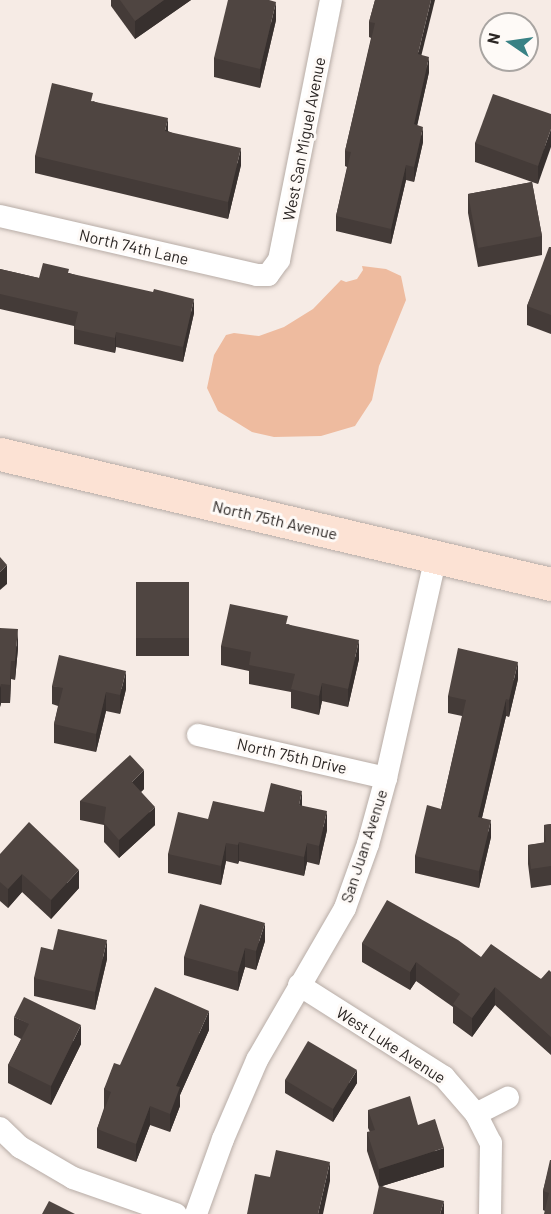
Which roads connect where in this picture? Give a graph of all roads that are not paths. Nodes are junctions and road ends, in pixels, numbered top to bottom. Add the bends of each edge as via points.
1 (331, 0) edge
2 (0, 216) edge
3 (268, 275) joint
4 (0, 454) edge
5 (436, 557) junction
6 (551, 584) edge
7 (198, 735) dead end
8 (386, 778) junction
9 (299, 985) junction
10 (508, 1098) dead end
11 (476, 1114) junction
12 (0, 1128) edge
13 (176, 1214) edge
14 (196, 1214) edge
15 (490, 1214) edge

1 - 3 street, West San Miguel Avenue via 279,260
2 - 3 street, North 74th Lane
4 - 5 main road, North 75th Avenue
5 - 6 main road, North 75th Avenue
5 - 8 street, San Juan Avenue
7 - 8 street, North 75th Drive
8 - 9 street, San Juan Avenue via 345,908
9 - 11 street, West Luke Avenue via 444,1077
9 - 14 street, San Juan Avenue via 257,1060
10 - 11 street
11 - 15 street, West Luke Avenue via 491,1143
12 - 13 street via 20,1147 73,1178

